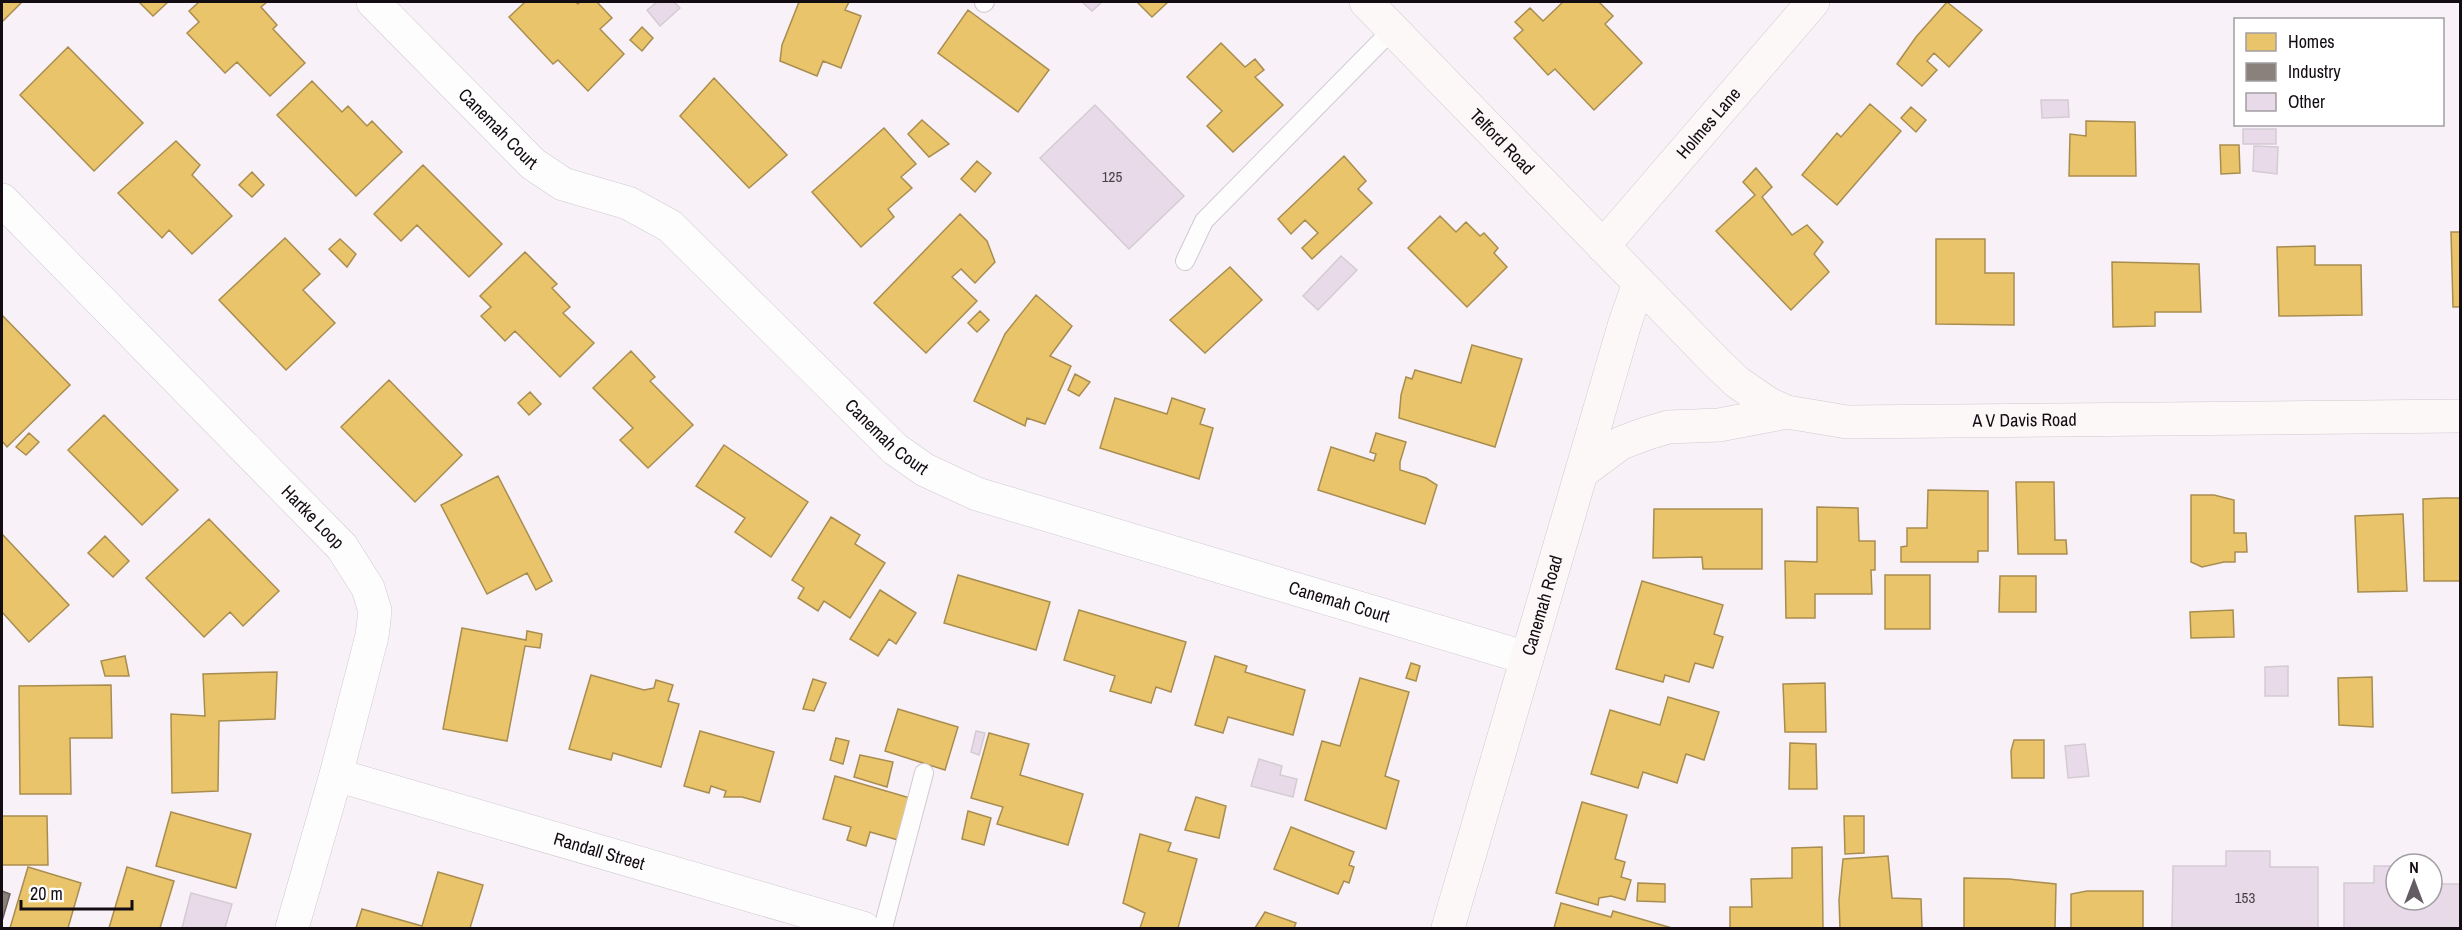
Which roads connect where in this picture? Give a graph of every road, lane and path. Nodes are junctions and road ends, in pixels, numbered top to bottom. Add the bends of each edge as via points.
1 (374, 2) edge
2 (1366, 2) edge
3 (1813, 2) edge
4 (1393, 29) junction
5 (2, 200) edge
6 (1603, 246) junction
7 (1185, 261) dead end
8 (1639, 283) junction
9 (1787, 412) junction
10 (2460, 416) edge
11 (1582, 472) junction
12 (1527, 658) junction
13 (924, 773) dead end
14 (336, 775) junction
15 (292, 928) edge
16 (863, 928) edge
17 (883, 928) edge
18 (1448, 928) edge

1 - 12 street, Canemah Court via 533,165 563,184 628,203 670,226 895,449 925,470 978,494
2 - 4 street, Telford Road
3 - 6 street, Holmes Lane
4 - 6 street, Telford Road
4 - 7 lane via 1204,221
5 - 14 street, Hartke Loop via 342,547 368,588 375,611 372,636
6 - 8 street, Telford Road
8 - 9 street, A V Davis Road via 1737,382
8 - 11 street, Canemah Road
9 - 10 street, A V Davis Road via 1847,422
9 - 11 street via 1719,425 1668,427 1644,434 1621,443
11 - 12 street, Canemah Road
12 - 18 street, Canemah Road
13 - 17 lane
14 - 15 street, Hartke Loop
14 - 16 street, Randall Street

